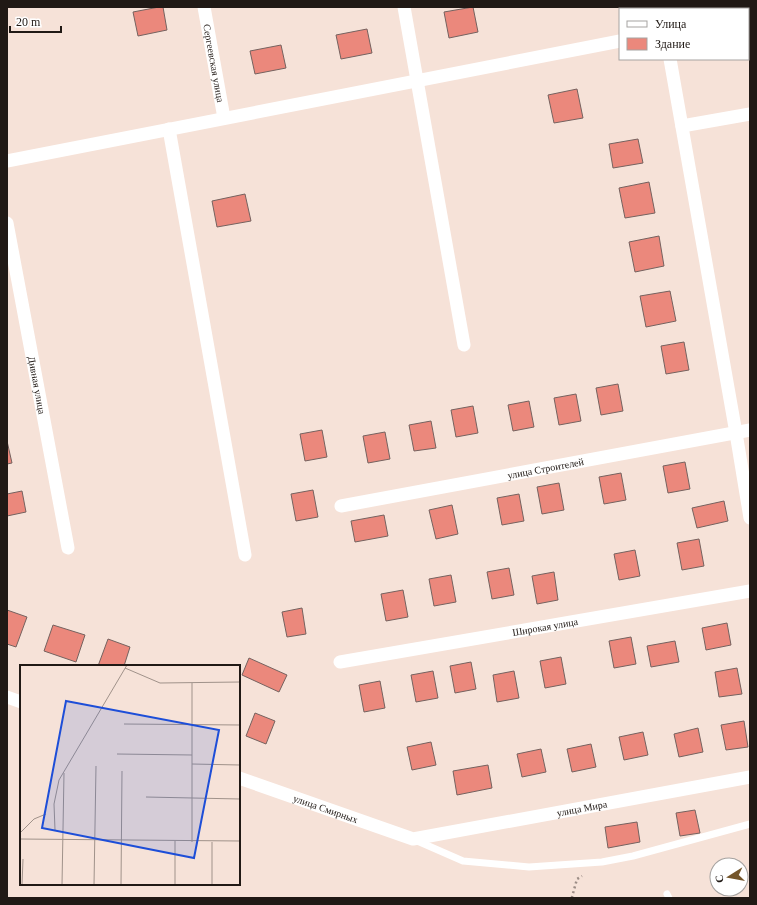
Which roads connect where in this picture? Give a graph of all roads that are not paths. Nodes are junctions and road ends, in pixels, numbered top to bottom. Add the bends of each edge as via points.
1 (204, 7) edge
2 (404, 7) edge
3 (619, 40) edge
4 (670, 60) edge
5 (417, 80) junction
6 (750, 114) edge
7 (224, 118) junction
8 (682, 126) junction
9 (169, 129) junction
10 (7, 161) edge
11 (7, 223) edge
12 (464, 345) dead end
13 (750, 430) edge
14 (736, 433) junction
15 (341, 506) dead end
16 (750, 518) edge
17 (68, 548) dead end
18 (245, 555) dead end
19 (750, 591) edge
20 (340, 662) dead end
21 (7, 697) edge
22 (20, 702) edge
23 (750, 777) edge
24 (240, 778) edge
25 (750, 824) edge
26 (413, 839) junction

1 - 7 street, Сергеевская улица
2 - 5 street
3 - 5 street
4 - 8 street
5 - 7 street
5 - 12 street
6 - 8 street
7 - 9 street
8 - 14 street
9 - 10 street
9 - 18 street
11 - 17 street, Дивная улица
13 - 14 street, улица Строителей
14 - 15 street, улица Строителей
14 - 16 street
19 - 20 street, Широкая улица
21 - 22 street
23 - 26 street, улица Мира
24 - 26 street, улица Смирных
25 - 26 lane via 633,856 602,862 529,867 463,861

